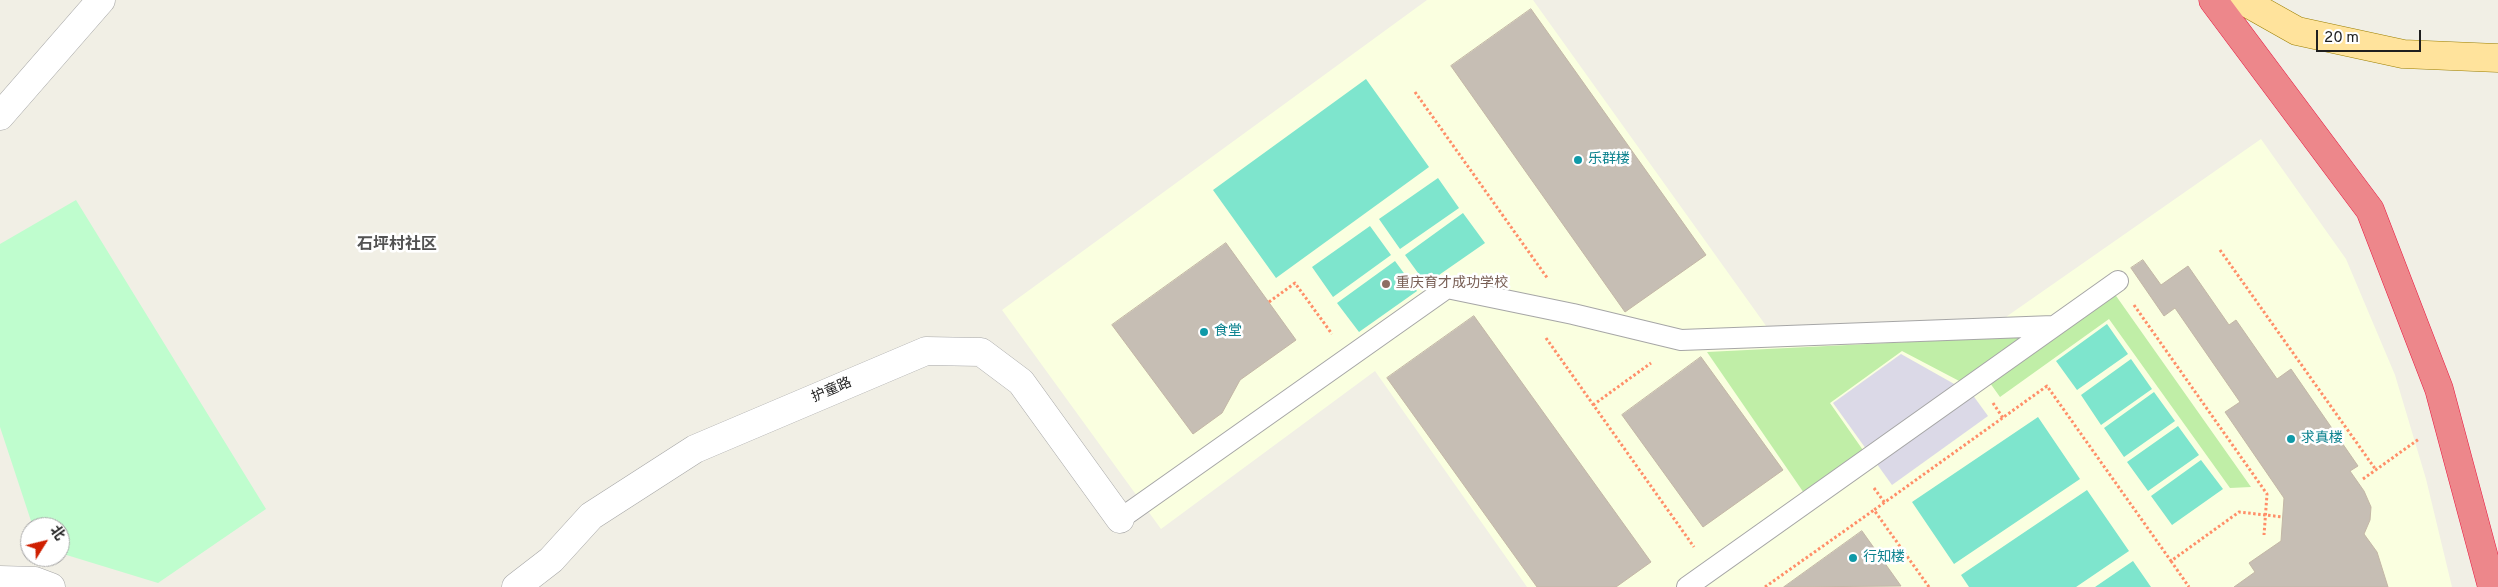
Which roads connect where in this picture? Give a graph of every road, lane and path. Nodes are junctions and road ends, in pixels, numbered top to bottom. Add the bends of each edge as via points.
1 (101, 0) edge
2 (2213, 0) edge
3 (2242, 0) edge
4 (2498, 58) edge
5 (1416, 92) dead end
6 (0, 116) edge
7 (2220, 250) dead end
8 (2118, 282) joint
9 (1269, 302) dead end
10 (1521, 303) junction
11 (1573, 314) junction
12 (2053, 326) junction
13 (1681, 340) junction
14 (1348, 357) junction
15 (1593, 405) junction
16 (2424, 435) dead end
17 (2376, 470) junction
18 (2363, 479) dead end
19 (1874, 510) junction
20 (2265, 515) junction
21 (2283, 517) dead end
22 (1120, 519) joint
23 (2264, 535) dead end
24 (2171, 561) junction
25 (1710, 570) junction
26 (0, 580) edge
27 (527, 584) edge
28 (51, 587) edge
29 (1686, 587) edge
30 (1765, 587) edge
31 (1929, 587) edge
32 (2189, 587) edge
33 (2492, 587) edge

1 - 6 street
2 - 33 highway via 2370,210 2439,389
3 - 4 main road via 2297,31 2404,54
5 - 11 path
7 - 17 path
8 - 12 lane
8 - 20 path via 2266,494
9 - 14 path via 1295,283
10 - 11 lane
10 - 14 lane via 1446,288
10 - 15 path
11 - 13 lane
12 - 13 lane
12 - 25 lane
13 - 15 path
14 - 22 lane
15 - 25 path
16 - 17 path
17 - 18 path
19 - 24 path via 2047,386
19 - 30 path
19 - 31 path
20 - 21 path
20 - 23 path
20 - 24 path via 2239,512
22 - 27 street, 护童路 via 1021,382 981,352 926,351 695,449 591,516
24 - 32 path
25 - 29 lane
26 - 28 street via 35,581

